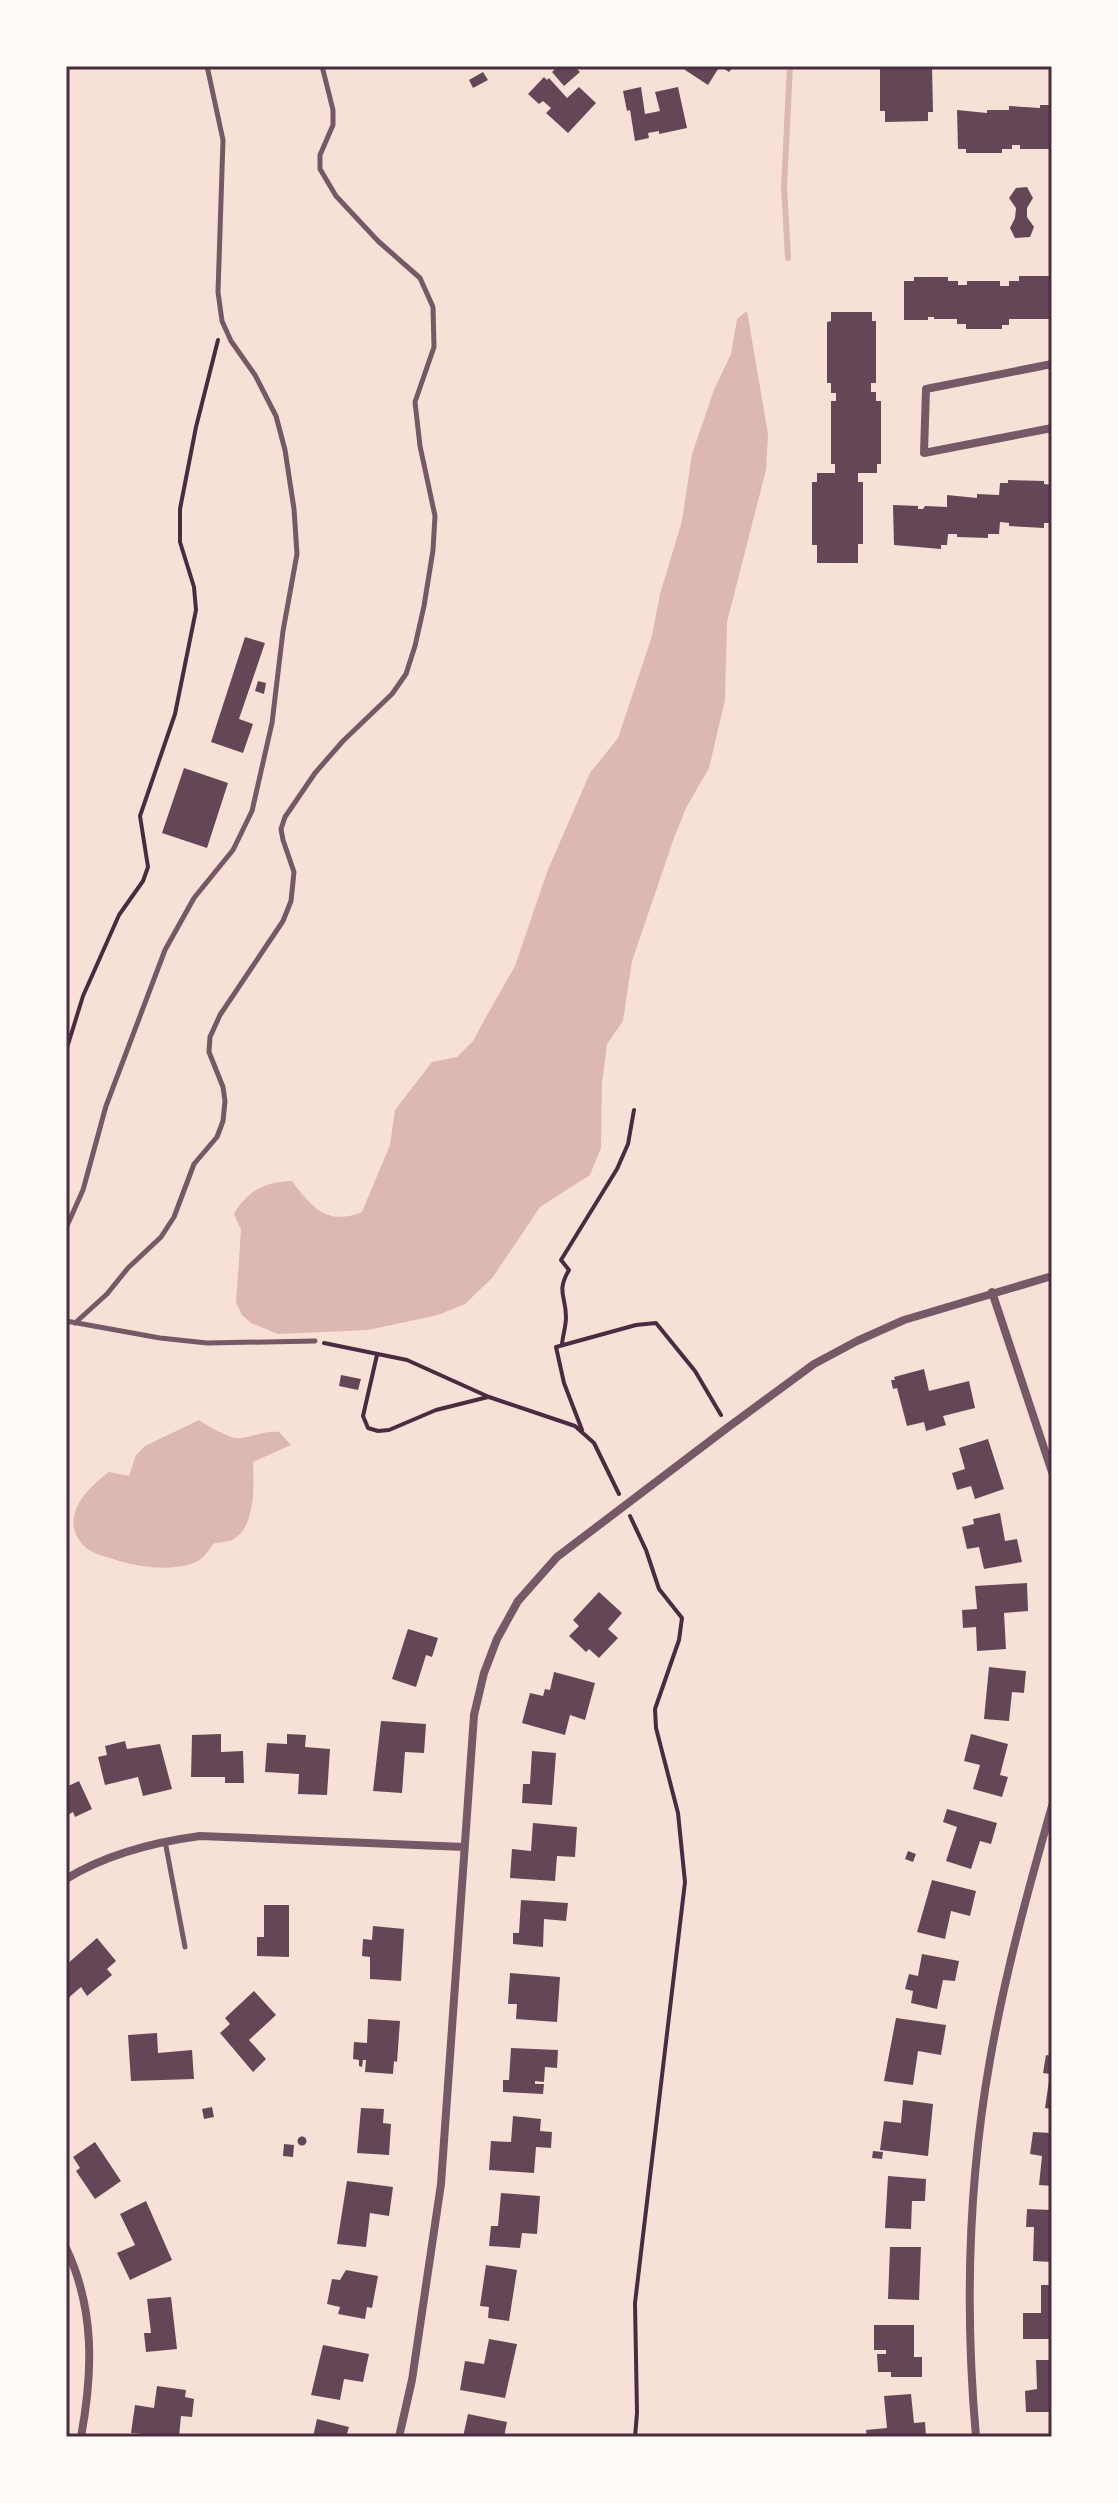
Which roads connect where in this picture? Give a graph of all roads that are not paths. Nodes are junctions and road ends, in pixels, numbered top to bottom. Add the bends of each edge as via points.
1 (207, 66) edge
2 (322, 66) edge
3 (1052, 364) edge
4 (1052, 428) edge
5 (66, 1228) edge
6 (1052, 1276) edge
7 (992, 1292) junction
8 (66, 1321) edge
9 (75, 1323) junction
10 (315, 1341) road end
11 (1052, 1472) edge
12 (1052, 1806) edge
13 (165, 1840) junction
14 (464, 1847) junction
15 (66, 1879) edge
16 (185, 1947) dead end
17 (66, 2248) edge
18 (81, 2437) edge
19 (399, 2437) edge
20 (976, 2437) edge

1 - 5 lane via 223,140 218,292 222,321 276,416 297,554 272,723 252,811 233,850 194,898 165,950
2 - 9 lane via 333,125 320,169 336,196 420,278 433,307 434,347 415,402 435,516 424,606 406,674 315,773 285,817 281,829 294,872 291,901 210,1037 209,1052 225,1101 217,1137 194,1164 161,1237
3 - 4 street via 926,389 924,453
6 - 7 street
7 - 11 street
7 - 14 street via 904,1320 814,1364 557,1557 518,1601 484,1673 474,1715
8 - 9 lane
9 - 10 lane via 207,1343
12 - 20 street via 1005,1982 978,2143 970,2309
13 - 14 street via 239,1835
13 - 15 street
13 - 16 lane
14 - 19 street via 441,2184
17 - 18 street via 88,2319 91,2361

